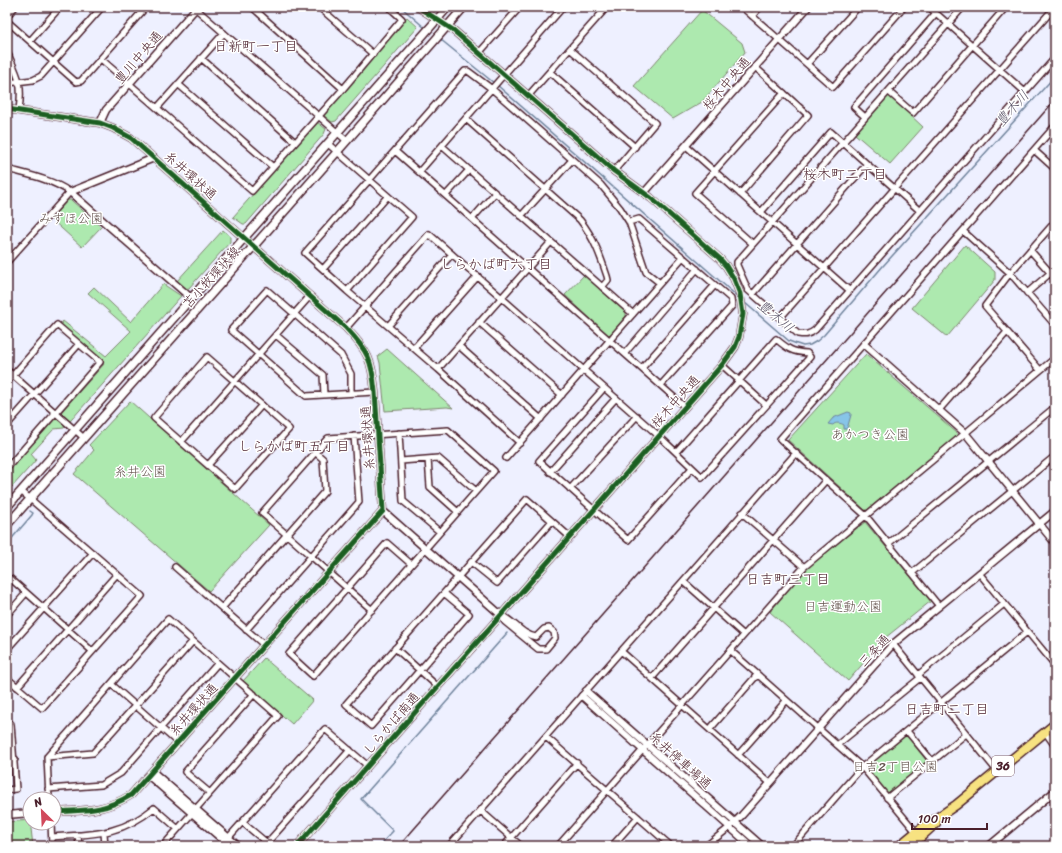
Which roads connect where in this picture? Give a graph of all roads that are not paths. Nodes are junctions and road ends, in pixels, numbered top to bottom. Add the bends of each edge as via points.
1 (15, 7) edge
2 (60, 7) edge
3 (102, 7) edge
4 (146, 7) edge
5 (196, 7) edge
6 (252, 7) edge
7 (319, 7) edge
8 (389, 7) edge
9 (418, 7) edge
10 (448, 7) edge
11 (464, 7) edge
12 (520, 7) edge
13 (563, 7) edge
14 (607, 7) edge
15 (742, 7) edge
16 (760, 7) edge
17 (808, 7) edge
18 (858, 7) edge
19 (904, 7) edge
20 (929, 7) edge
21 (963, 7) edge
22 (1006, 7) edge
23 (1055, 7) edge
24 (936, 13) junction
25 (7, 16) edge
26 (752, 16) junction
27 (7, 21) edge
28 (435, 22) junction
29 (948, 24) junction
30 (448, 26) junction
31 (224, 33) junction
32 (779, 40) junction
33 (30, 41) junction
34 (972, 45) junction
35 (570, 49) junction
36 (7, 52) edge
37 (479, 53) junction
38 (373, 54) junction
39 (101, 58) junction
40 (201, 58) junction
41 (1055, 58) edge
42 (54, 62) junction
43 (807, 64) junction
44 (755, 67) junction
45 (1000, 70) junction
46 (550, 72) junction
47 (504, 75) junction
48 (20, 81) junction
49 (7, 83) edge
50 (130, 84) junction
51 (178, 84) junction
52 (493, 88) junction
53 (343, 89) junction
54 (888, 92) junction
55 (1025, 92) junction
56 (784, 93) junction
57 (528, 96) junction
58 (157, 108) junction
59 (7, 109) edge
60 (19, 110) junction
61 (318, 116) junction
62 (866, 117) junction
63 (466, 119) junction
64 (100, 124) junction
65 (1055, 126) edge
66 (336, 132) junction
67 (347, 141) junction
68 (295, 142) junction
69 (327, 143) junction
70 (843, 143) junction
71 (442, 146) junction
72 (686, 146) junction
73 (635, 147) junction
74 (1034, 150) junction
75 (395, 151) junction
76 (338, 152) junction
77 (154, 158) junction
78 (572, 160) junction
79 (867, 164) junction
80 (273, 167) junction
81 (7, 169) edge
82 (1055, 169) edge
83 (469, 170) junction
84 (614, 171) junction
85 (715, 171) junction
86 (419, 172) junction
87 (369, 180) junction
88 (894, 189) junction
89 (545, 190) junction
90 (70, 192) junction
91 (495, 193) junction
92 (644, 193) junction
93 (740, 194) junction
94 (446, 195) junction
95 (388, 196) junction
96 (920, 211) junction
97 (761, 212) junction
98 (521, 216) junction
99 (472, 219) junction
100 (629, 222) junction
101 (773, 223) junction
102 (1054, 226) edge
103 (963, 231) junction
104 (244, 237) junction
105 (551, 242) junction
106 (753, 244) junction
107 (797, 244) junction
108 (254, 246) junction
109 (1030, 250) junction
110 (452, 254) junction
111 (683, 257) junction
112 (7, 262) edge
113 (528, 268) junction
114 (824, 268) junction
115 (697, 269) junction
116 (323, 270) junction
117 (1053, 271) edge
118 (1010, 273) junction
119 (478, 276) junction
120 (1055, 278) edge
121 (660, 283) junction
122 (602, 286) junction
123 (715, 286) junction
124 (849, 290) junction
125 (347, 291) junction
126 (1028, 293) junction
127 (753, 294) junction
128 (310, 296) junction
129 (502, 297) junction
130 (191, 298) junction
131 (365, 306) junction
132 (294, 314) junction
133 (633, 314) junction
134 (780, 318) junction
135 (479, 322) junction
136 (1055, 325) edge
137 (388, 326) junction
138 (346, 328) junction
139 (1007, 332) junction
140 (276, 335) junction
141 (610, 340) junction
142 (79, 344) junction
143 (864, 344) junction
144 (459, 346) junction
145 (414, 348) junction
146 (625, 353) junction
147 (258, 354) junction
148 (1055, 358) edge
149 (722, 365) junction
150 (642, 368) junction
151 (438, 369) junction
152 (7, 370) edge
153 (583, 370) junction
154 (1040, 370) junction
155 (13, 375) junction
156 (235, 380) junction
157 (739, 381) junction
158 (7, 382) edge
159 (661, 385) junction
160 (604, 388) junction
161 (376, 392) junction
162 (351, 393) junction
163 (34, 394) junction
164 (562, 394) junction
165 (324, 395) junction
166 (616, 398) junction
167 (262, 405) junction
168 (766, 405) junction
169 (685, 406) junction
170 (1055, 407) edge
171 (939, 410) junction
172 (56, 413) junction
173 (637, 416) junction
174 (541, 419) junction
175 (7, 425) edge
176 (75, 430) junction
177 (399, 433) junction
178 (378, 434) junction
179 (966, 434) junction
180 (354, 436) junction
181 (659, 436) junction
182 (84, 438) junction
183 (180, 442) junction
184 (520, 443) junction
185 (316, 452) junction
186 (676, 452) junction
187 (796, 453) junction
188 (1055, 456) edge
189 (506, 458) dead end
190 (428, 459) junction
191 (401, 460) junction
192 (988, 461) junction
193 (208, 465) junction
194 (7, 468) edge
195 (692, 468) junction
196 (550, 472) junction
197 (826, 480) junction
198 (570, 489) junction
199 (1012, 490) junction
200 (21, 491) junction
201 (476, 491) junction
202 (31, 499) junction
203 (7, 507) edge
204 (383, 510) junction
205 (594, 510) junction
206 (1055, 511) edge
207 (458, 512) junction
208 (742, 513) junction
209 (866, 516) junction
210 (552, 521) junction
211 (1039, 523) junction
212 (7, 525) edge
213 (440, 532) junction
214 (287, 535) junction
215 (570, 537) junction
216 (773, 540) junction
217 (889, 543) junction
218 (1055, 543) edge
219 (425, 548) junction
220 (93, 553) junction
221 (311, 556) junction
222 (471, 562) junction
223 (411, 564) junction
224 (175, 566) dead end
225 (804, 567) junction
226 (329, 572) junction
227 (912, 572) junction
228 (980, 573) junction
229 (117, 574) junction
230 (458, 577) junction
231 (683, 581) junction
232 (7, 584) edge
233 (347, 588) junction
234 (26, 593) junction
235 (444, 593) junction
236 (1004, 604) junction
237 (939, 606) junction
238 (44, 608) junction
239 (222, 608) junction
240 (713, 608) junction
241 (372, 610) junction
242 (7, 615) edge
243 (501, 615) junction
244 (68, 630) junction
245 (246, 630) junction
246 (1028, 632) junction
247 (744, 635) junction
248 (193, 642) junction
249 (893, 644) junction
250 (264, 645) junction
251 (395, 648) junction
252 (7, 649) edge
253 (730, 651) junction
254 (92, 652) junction
255 (621, 652) junction
256 (218, 663) junction
257 (1055, 665) edge
258 (420, 671) junction
259 (757, 675) junction
260 (919, 676) junction
261 (7, 678) edge
262 (235, 678) junction
263 (652, 678) junction
264 (111, 684) junction
265 (438, 686) junction
266 (17, 687) junction
267 (586, 691) junction
268 (254, 694) junction
269 (582, 696) junction
270 (786, 701) junction
271 (941, 703) junction
272 (682, 705) junction
273 (136, 706) junction
274 (7, 720) edge
275 (1055, 724) edge
276 (160, 728) junction
277 (818, 728) junction
278 (710, 729) junction
279 (907, 731) junction
280 (1045, 732) junction
281 (966, 734) junction
282 (546, 737) junction
283 (178, 743) junction
284 (648, 745) junction
285 (837, 745) junction
286 (1055, 746) edge
287 (350, 750) junction
288 (643, 750) junction
289 (738, 754) junction
290 (47, 757) junction
291 (7, 759) edge
292 (15, 759) junction
293 (932, 761) junction
294 (577, 763) junction
295 (368, 766) junction
296 (862, 767) junction
297 (997, 771) junction
298 (151, 774) junction
299 (770, 783) junction
300 (48, 789) joint
301 (7, 790) edge
302 (608, 790) junction
303 (1055, 792) edge
304 (210, 793) junction
305 (887, 798) junction
306 (951, 809) junction
307 (62, 811) edge
308 (194, 811) junction
309 (481, 811) junction
310 (22, 814) edge
311 (7, 815) edge
312 (638, 817) junction
313 (242, 822) junction
314 (735, 822) junction
315 (730, 827) junction
316 (178, 829) junction
317 (52, 831) edge
318 (916, 832) junction
319 (104, 833) junction
320 (78, 836) junction
321 (52, 837) junction
322 (511, 838) junction
323 (226, 843) edge
324 (52, 846) edge
325 (79, 846) edge
326 (105, 846) edge
327 (163, 846) edge
328 (238, 846) edge
329 (298, 846) edge
330 (449, 846) edge
331 (504, 846) edge
332 (521, 846) edge
333 (558, 846) edge
334 (612, 846) edge
335 (671, 846) edge
336 (706, 846) edge
337 (751, 846) edge
338 (762, 846) edge
339 (793, 846) edge
340 (899, 846) edge
341 (911, 846) edge
342 (988, 846) edge

1 - 25 street
2 - 33 street
3 - 42 street
4 - 39 street
5 - 31 street
5 - 50 street, 豊川中央通
6 - 53 street
7 - 38 street
8 - 38 street via 402,19
9 - 28 street
10 - 28 main road, 苫小牧環状線
11 - 30 main road, 苫小牧環状線
12 - 37 street
13 - 47 street
14 - 35 street
15 - 26 street
16 - 26 street
17 - 32 street, 桜木中央通
18 - 43 street
19 - 43 street via 833,87
20 - 24 street
21 - 29 street
22 - 34 street
23 - 45 street
24 - 29 street
24 - 62 street via 854,107
26 - 32 street
27 - 33 street
28 - 30 street
28 - 66 main road, 苫小牧環状線
29 - 34 street
29 - 54 street
30 - 37 street
30 - 67 main road, 苫小牧環状線
31 - 40 street
31 - 61 street
32 - 43 street
32 - 44 street, 桜木中央通
33 - 42 street
34 - 45 street
34 - 54 street via 912,113
35 - 46 street
35 - 73 street via 655,124
36 - 48 street
37 - 47 street
38 - 53 street
39 - 42 street via 81,81 76,82
39 - 50 street
40 - 51 street
40 - 68 street
41 - 55 street
42 - 48 street via 41,76 33,80
44 - 56 street
44 - 72 street, 桜木中央通
45 - 55 street
45 - 88 street
46 - 57 street
46 - 73 street
47 - 52 street
47 - 57 street
48 - 49 street
48 - 60 street
50 - 58 street
50 - 64 street, 豊川中央通 via 106,110
51 - 58 street
51 - 80 street
52 - 63 street
52 - 75 street via 465,71
52 - 78 street
53 - 61 street
54 - 62 street
55 - 96 street
56 - 85 street
56 - 93 street via 808,115
57 - 84 street
58 - 80 street via 252,191
59 - 60 street, 糸井環状通
60 - 64 street, 糸井環状通
61 - 66 street
61 - 68 street
62 - 70 street
63 - 71 street
63 - 89 street
64 - 77 street, 糸井環状通 via 131,138
65 - 74 street
66 - 67 street
66 - 69 main road, 苫小牧環状線
67 - 76 main road, 苫小牧環状線
68 - 80 street
69 - 76 street
69 - 104 main road, 苫小牧環状線
70 - 79 street
70 - 97 street via 831,132
70 - 101 street
71 - 83 street
71 - 86 street
72 - 85 street
72 - 92 street, 桜木中央通
73 - 84 street
74 - 82 street
74 - 103 street
75 - 86 street
75 - 87 street
76 - 87 street
76 - 108 main road, 苫小牧環状線
77 - 90 street
77 - 104 street, 糸井環状通
78 - 89 street
78 - 100 street via 601,185
79 - 88 street
79 - 107 street
81 - 90 street via 47,180
83 - 91 street
83 - 94 street
84 - 92 street
85 - 93 street
85 - 106 street via 695,193
86 - 94 street
87 - 95 street
87 - 116 street via 305,253
88 - 96 street
88 - 114 street
89 - 98 street
89 - 122 street via 580,220 594,241 608,280
90 - 112 street
90 - 130 street
91 - 98 street
91 - 99 street
92 - 149 street, 桜木中央通 via 719,258 734,279 742,306 739,337
93 - 97 street
94 - 99 street
95 - 116 street
95 - 125 street via 412,217
96 - 124 street
97 - 101 street
98 - 105 street
99 - 113 street
100 - 111 street via 639,219
100 - 121 street via 646,272
101 - 106 street
101 - 107 street
102 - 109 street
103 - 118 street
103 - 143 street
104 - 108 street, 糸井環状通
104 - 130 main road, 苫小牧環状線
105 - 113 street
105 - 122 street
106 - 127 street via 737,265 748,290
107 - 114 street
107 - 127 street
108 - 128 street, 糸井環状通
108 - 182 main road, 苫小牧環状線
109 - 117 street
109 - 118 street
110 - 119 street
110 - 131 street via 429,234
110 - 137 street
111 - 115 street
111 - 121 street
113 - 129 street
113 - 141 street
114 - 124 street
114 - 134 street
115 - 123 street
115 - 146 street
116 - 125 street
117 - 120 street
117 - 126 street
118 - 126 street
118 - 139 street via 985,306
119 - 129 street
119 - 145 street
121 - 133 street
122 - 133 street
123 - 150 street
123 - 159 street via 731,299 732,306
124 - 134 street via 810,334 798,334
125 - 131 street
126 - 136 street
127 - 134 street
128 - 132 street
128 - 138 street, 糸井環状通
129 - 135 street
129 - 153 street
130 - 176 main road, 苫小牧環状線
131 - 137 street
131 - 138 street
132 - 140 street
132 - 147 street via 267,290 231,330
132 - 162 street via 341,355 350,374
133 - 141 street
135 - 144 street
135 - 164 street
137 - 145 street
138 - 161 street, 糸井環状通 via 369,358
139 - 154 street
139 - 171 street
140 - 147 street
140 - 165 street via 323,375
141 - 146 street
141 - 153 street
142 - 155 street via 57,325
142 - 163 street
142 - 172 street via 100,362
143 - 171 street
143 - 187 street via 780,439
144 - 151 street
144 - 174 street
145 - 151 street
146 - 150 street
147 - 156 street
147 - 165 street via 306,396
148 - 154 street
149 - 157 street
149 - 169 street, 桜木中央通
150 - 159 street
151 - 184 street
152 - 155 street
153 - 160 street
153 - 164 street
154 - 179 street
155 - 158 street
155 - 163 street
156 - 167 street
156 - 183 street
156 - 183 street via 207,357 154,418
157 - 168 street
157 - 168 street via 776,339 796,353 807,353 810,357
157 - 186 street
159 - 169 street
160 - 166 street
160 - 196 street via 538,461
161 - 162 street
161 - 178 street, 糸井環状通
162 - 165 street
163 - 172 street
163 - 175 street
164 - 174 street
166 - 173 street
166 - 196 street
167 - 193 street
167 - 193 street via 289,429 235,489
168 - 195 street via 702,477
169 - 181 street, 桜木中央通
170 - 192 street
171 - 179 street
172 - 176 street
172 - 194 street
173 - 181 street
173 - 198 street
174 - 184 street
176 - 182 street
176 - 200 main road, 苫小牧環状線
177 - 178 street
177 - 191 street
177 - 201 street via 448,430 494,471
178 - 180 street
178 - 204 street, 糸井環状通
179 - 192 street
179 - 209 street
180 - 185 street via 328,438
180 - 221 street via 359,502
181 - 186 street
181 - 205 street, 桜木中央通
182 - 202 main road, 苫小牧環状線
183 - 193 street
184 - 189 street
185 - 214 street via 323,459 325,491
185 - 214 street via 262,513
186 - 195 street
187 - 197 street
187 - 208 street
188 - 199 street
190 - 191 street
190 - 201 street via 438,458
190 - 207 street via 430,487
191 - 213 street via 403,501
192 - 199 street
192 - 217 street
195 - 205 street via 628,540
196 - 198 street
197 - 209 street
197 - 216 street
198 - 205 street
199 - 211 street
199 - 227 street
200 - 202 street
200 - 203 main road, 苫小牧環状線
201 - 207 street
202 - 212 main road, 苫小牧環状線
202 - 220 street
204 - 219 street
204 - 226 street, 糸井環状通
205 - 215 street, 桜木中央通
206 - 211 street, 三条通
207 - 213 street
208 - 216 street
208 - 231 street
209 - 217 street
209 - 225 street
210 - 215 street
210 - 222 street via 497,583
210 - 222 street via 527,499
211 - 218 street
211 - 228 street, 三条通
213 - 219 street
214 - 221 street
214 - 239 street
215 - 243 street, 桜木中央通
216 - 225 street
216 - 240 street
217 - 227 street
219 - 223 street
219 - 230 street
220 - 229 street
220 - 238 street
221 - 226 street
221 - 245 street
222 - 230 street
223 - 233 street via 387,543
223 - 241 street
224 - 239 street
225 - 247 street
226 - 233 street
226 - 250 street, 糸井環状通
227 - 237 street
228 - 236 street
228 - 237 street, 三条通
229 - 244 street
229 - 254 street via 142,596
230 - 235 street
230 - 243 street
231 - 240 street
231 - 255 street
232 - 234 street via 11,580
233 - 241 street
233 - 241 street via 289,654 313,676
234 - 238 street
234 - 242 street
235 - 251 street
235 - 258 street via 469,614
236 - 246 street
236 - 260 street
237 - 249 street, 三条通
238 - 244 street
238 - 252 street
239 - 245 street
240 - 247 street
240 - 263 street
243 - 243 street via 528,636 536,637 544,629 549,628 554,632 555,638 546,649 538,649 505,622
243 - 265 street, しらかば南通
244 - 254 street
244 - 266 street
245 - 250 street
246 - 257 street
246 - 271 street
247 - 253 street
248 - 256 street
248 - 264 street via 168,619
248 - 273 street
249 - 260 street
249 - 277 street, 三条通
250 - 262 street, 糸井環状通
251 - 258 street
251 - 258 street via 346,704 371,726
253 - 259 street
253 - 272 street
254 - 266 street via 42,708
255 - 263 street
255 - 267 street
256 - 262 street
256 - 276 street
258 - 265 street
259 - 270 street
259 - 278 street
260 - 271 street
260 - 285 street
261 - 266 street
262 - 268 street
262 - 283 street, 糸井環状通
263 - 272 street
264 - 273 street
264 - 290 street
265 - 295 street, しらかば南通
267 - 269 street
267 - 284 street, 糸井停車場通
268 - 304 street via 278,716
268 - 304 street via 185,772
269 - 282 street
269 - 288 street, 糸井停車場通
270 - 277 street
270 - 289 street
271 - 279 street
271 - 281 street
272 - 278 street
272 - 284 street
273 - 276 street
273 - 290 street via 93,753
274 - 292 street via 11,724
275 - 280 highway, 36
276 - 283 street
276 - 300 street via 111,780 101,785
277 - 285 street
277 - 299 street, 三条通
278 - 289 street
279 - 293 street
279 - 296 street
280 - 286 street
280 - 297 highway, 36
281 - 293 street
281 - 297 street
282 - 294 street
282 - 309 street
283 - 298 street, 糸井環状通
284 - 288 street
284 - 314 street, 糸井停車場通
285 - 296 street
287 - 295 street
287 - 313 street via 325,729
287 - 313 street via 267,843
288 - 302 street
288 - 315 street, 糸井停車場通
289 - 299 street
290 - 300 street
291 - 292 street
292 - 301 street via 16,789
293 - 305 street
294 - 302 street
294 - 322 street
295 - 329 street, しらかば南通
296 - 305 street
296 - 339 street
297 - 306 highway, 36
298 - 307 street, 糸井環状通 via 131,795 110,806
298 - 308 street
299 - 314 street, 三条通
302 - 312 street
302 - 333 street
303 - 342 street
304 - 308 street
305 - 318 street
306 - 318 highway, 36
306 - 341 highway, 36
308 - 316 street
308 - 323 street
309 - 322 street
309 - 330 street
310 - 311 street
312 - 334 street
312 - 335 street
313 - 323 street
314 - 315 street, 三条通
314 - 338 street, 糸井停車場通
315 - 336 street
315 - 337 street, 糸井停車場通
316 - 319 street via 154,808 131,823
316 - 327 street
317 - 321 street
318 - 340 highway, 36
319 - 320 street
319 - 326 street
320 - 321 street
320 - 325 street
321 - 324 street
322 - 331 street
322 - 332 street
323 - 328 street

